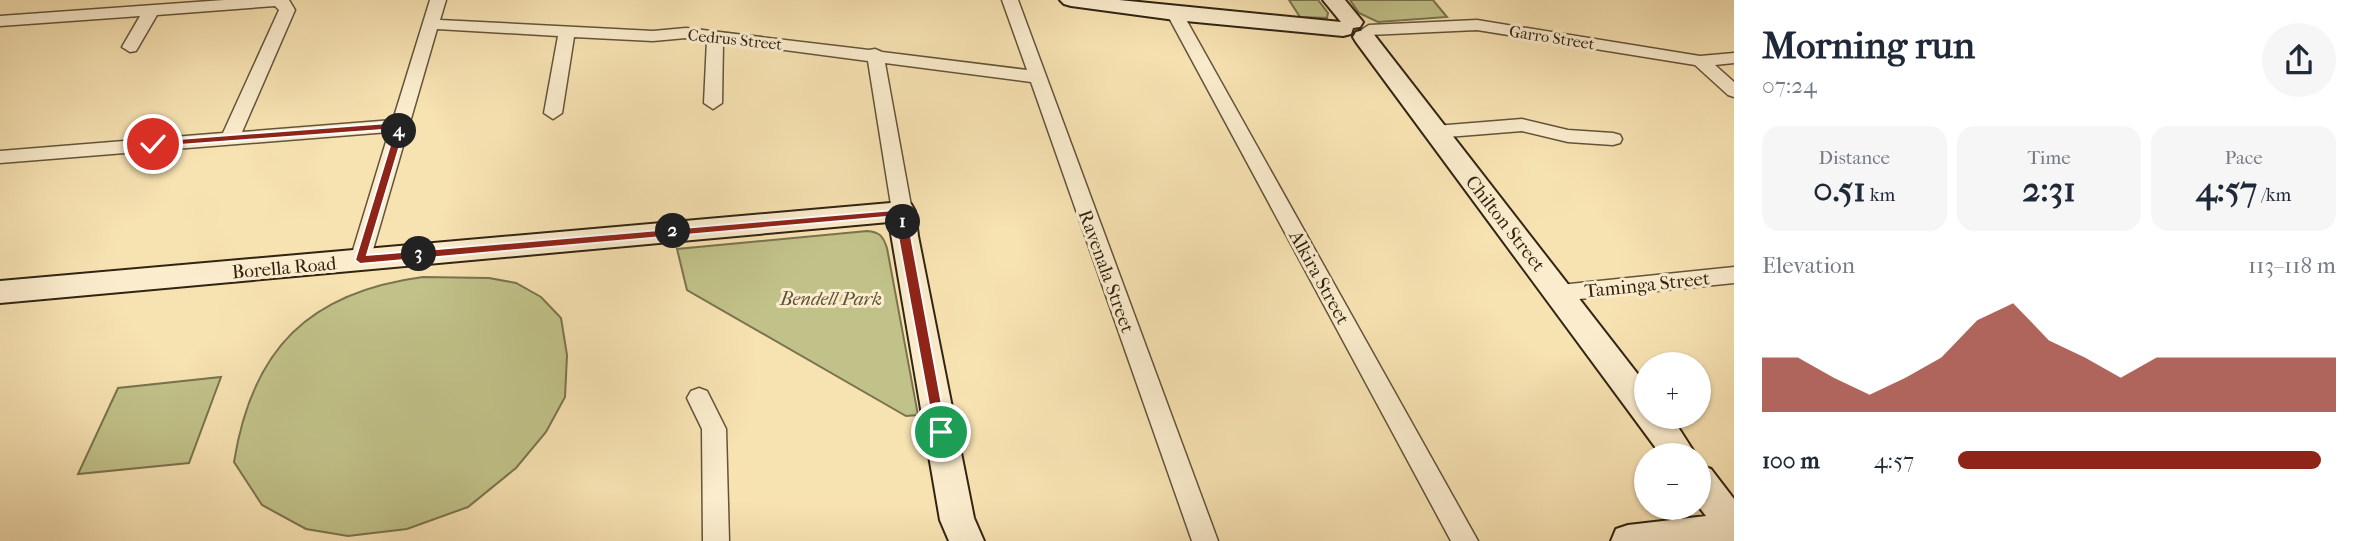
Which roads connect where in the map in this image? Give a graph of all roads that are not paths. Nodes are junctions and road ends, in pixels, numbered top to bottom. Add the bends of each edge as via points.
1 (438, 0) edge
2 (1010, 0) edge
3 (1071, 0) edge
4 (1334, 0) edge
5 (151, 10) junction
6 (1175, 14) junction
7 (2, 23) edge
8 (431, 24) junction
9 (1357, 30) junction
10 (567, 32) junction
11 (715, 36) junction
12 (130, 47) dead end
13 (875, 54) junction
14 (1734, 58) edge
15 (1700, 61) junction
16 (1037, 77) junction
17 (1734, 92) edge
18 (713, 103) dead end
19 (553, 113) dead end
20 (401, 125) junction
21 (1435, 132) junction
22 (230, 138) junction
23 (1613, 139) dead end
24 (0, 157) edge
25 (902, 211) junction
26 (360, 260) junction
27 (1734, 275) edge
28 (0, 292) edge
29 (1560, 293) junction
30 (1634, 393) edge
31 (699, 398) dead end
32 (1711, 496) edge
33 (1734, 527) edge
34 (716, 541) edge
35 (967, 541) edge
36 (1205, 541) edge
37 (1465, 541) edge
38 (1629, 541) edge

1 - 8 street
2 - 16 street, Ravenala Street
3 - 6 street, Garro Street
4 - 9 street, Chilton Street
5 - 7 street
5 - 12 street
5 - 22 street via 285,4 288,10
6 - 9 street, Garro Street
6 - 37 street, Alkira Street
8 - 10 street, Cedrus Street
8 - 20 street
9 - 15 street, Garro Street via 1477,25
9 - 21 street, Chilton Street
10 - 11 street, Cedrus Street
10 - 19 street
11 - 13 street, Cedrus Street
11 - 18 street
13 - 16 street, Cedrus Street
13 - 25 street
14 - 15 street, Garro Street
15 - 17 street
16 - 36 street, Ravenala Street
20 - 22 street
20 - 26 street
21 - 23 street via 1522,125 1568,136
21 - 29 street, Chilton Street
22 - 24 street
25 - 26 street, Borella Road
25 - 35 street via 957,520
26 - 28 street, Borella Road
27 - 29 street, Taminga Street
29 - 30 street, Chilton Street
31 - 34 street via 714,429
32 - 33 street
33 - 38 street

